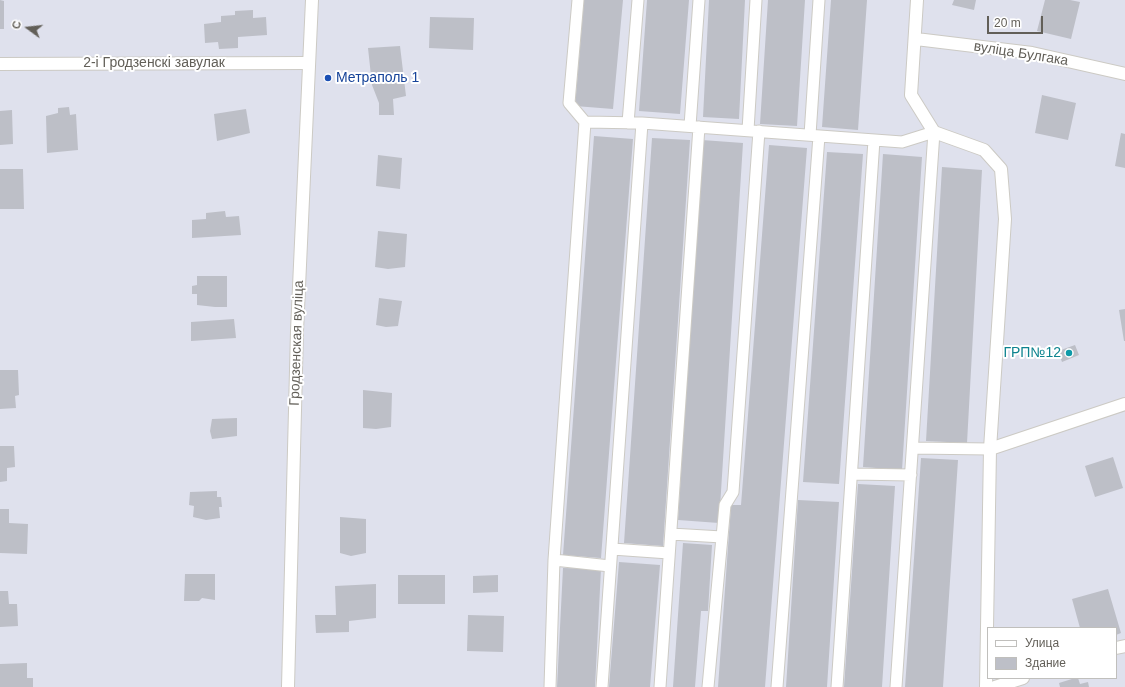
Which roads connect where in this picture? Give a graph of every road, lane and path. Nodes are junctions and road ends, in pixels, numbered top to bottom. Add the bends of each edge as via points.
1 (312, 0) edge
2 (578, 0) edge
3 (638, 0) edge
4 (699, 0) edge
5 (756, 0) edge
6 (820, 0) edge
7 (917, 0) edge
8 (916, 39) junction
9 (309, 63) junction
10 (0, 64) edge
11 (1125, 74) edge
12 (585, 122) junction
13 (628, 123) junction
14 (642, 123) junction
15 (694, 127) junction
16 (754, 131) junction
17 (934, 132) junction
18 (814, 135) junction
19 (874, 140) junction
20 (1125, 404) edge
21 (913, 448) junction
22 (990, 449) junction
23 (852, 474) junction
24 (910, 475) junction
25 (671, 534) junction
26 (722, 537) junction
27 (612, 549) junction
28 (669, 552) junction
29 (554, 560) junction
30 (610, 566) junction
31 (987, 627) edge
32 (987, 628) edge
33 (1020, 679) edge
34 (288, 687) edge
35 (550, 687) edge
36 (602, 687) edge
37 (660, 687) edge
38 (708, 687) edge
39 (777, 687) edge
40 (837, 687) edge
41 (896, 687) edge
42 (986, 687) edge
43 (995, 687) edge

1 - 9 street, Гродзенская вуліца
2 - 12 lane via 569,103
3 - 13 lane
4 - 15 lane
5 - 16 lane
6 - 18 lane
7 - 8 street
8 - 11 street, вуліца Булгака via 1032,53
8 - 17 street via 911,94
9 - 10 street, 2-і Гродзенскі завулак
9 - 34 street, Гродзенская вуліца via 297,331
12 - 13 lane
12 - 29 lane
13 - 14 lane
14 - 15 lane
14 - 27 lane
15 - 16 lane
15 - 25 lane
16 - 18 lane
16 - 26 lane via 733,492 725,505
17 - 19 lane via 902,142
17 - 21 lane
17 - 22 street via 984,150 1001,169 1005,219
18 - 19 lane
18 - 39 lane
19 - 23 lane
20 - 22 street
21 - 22 lane
21 - 24 lane
22 - 31 street
23 - 24 lane
23 - 40 lane
24 - 41 lane
25 - 26 lane
25 - 28 lane
26 - 38 lane
27 - 28 lane
27 - 30 lane
28 - 37 lane
29 - 30 lane
29 - 35 lane
30 - 36 lane
32 - 42 street
33 - 43 street

